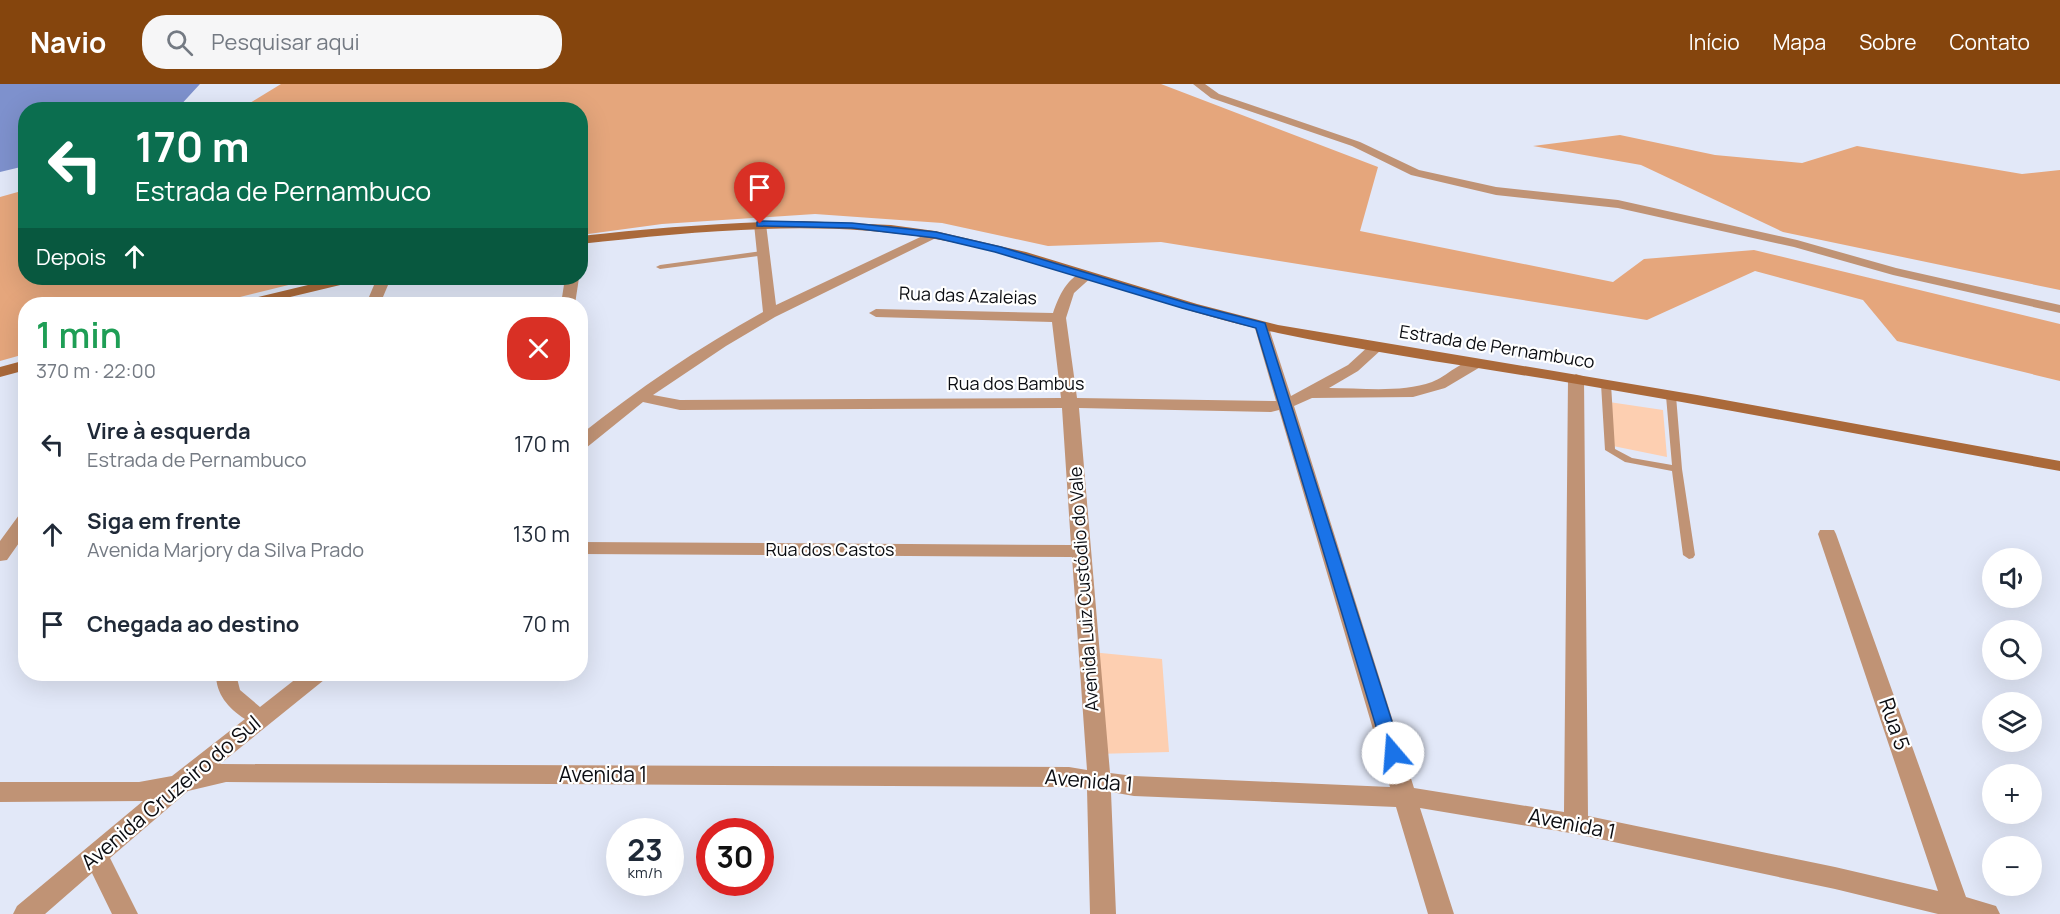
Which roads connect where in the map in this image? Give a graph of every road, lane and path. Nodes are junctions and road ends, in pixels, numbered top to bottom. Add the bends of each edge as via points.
1 (1198, 84) edge
2 (760, 224) junction
3 (936, 235) junction
4 (588, 239) edge
5 (762, 253) junction
6 (660, 267) dead end
7 (1087, 275) junction
8 (323, 285) edge
9 (275, 297) edge
10 (2060, 309) edge
11 (876, 313) dead end
12 (770, 314) junction
13 (1059, 318) junction
14 (1261, 326) junction
15 (1376, 347) junction
16 (1477, 363) junction
17 (18, 367) edge
18 (0, 372) edge
19 (1576, 379) junction
20 (1606, 384) junction
21 (1309, 393) junction
22 (1671, 396) junction
23 (639, 397) junction
24 (1070, 403) junction
25 (1284, 404) junction
26 (588, 438) edge
27 (2060, 466) edge
28 (1677, 469) junction
29 (18, 530) edge
30 (1827, 534) dead end
31 (588, 548) edge
32 (1080, 551) junction
33 (0, 555) edge
34 (1689, 555) dead end
35 (227, 681) edge
36 (307, 681) edge
37 (261, 718) junction
38 (1099, 780) junction
39 (180, 784) junction
40 (0, 792) edge
41 (1407, 796) junction
42 (1576, 824) junction
43 (96, 855) junction
44 (1958, 910) edge
45 (26, 914) edge
46 (125, 914) edge
47 (1103, 914) edge
48 (1441, 914) edge
49 (1987, 914) edge

1 - 10 street via 1215,96 1356,144 1415,173 1496,191 1618,204
2 - 3 main road, Estrada de Pernambuco via 852,226
2 - 4 main road, Estrada de Pernambuco
2 - 5 street
3 - 7 main road, Estrada de Pernambuco
3 - 12 street
5 - 6 lane
5 - 12 street
7 - 13 street, Avenida Luiz Custódio do Vale via 1068,291
7 - 14 main road, Estrada de Pernambuco
8 - 9 main road
11 - 13 street, Rua das Azaleias
12 - 23 street
13 - 24 street, Avenida Luiz Custódio do Vale
14 - 15 main road, Estrada de Pernambuco
14 - 25 street
15 - 16 main road, Estrada de Pernambuco
15 - 21 street, Rua dos Bambus via 1353,368
16 - 19 main road, Estrada de Pernambuco
16 - 21 street via 1439,385 1413,392
17 - 18 main road
19 - 20 main road, Estrada de Pernambuco
19 - 42 street
20 - 22 main road, Estrada de Pernambuco
20 - 28 lane via 1611,450 1629,460
21 - 25 street, Rua dos Bambus
22 - 27 main road, Estrada de Pernambuco
22 - 28 lane
23 - 24 street, Rua dos Bambus via 680,405
23 - 26 street
24 - 25 street, Rua dos Bambus via 1258,408
24 - 32 street, Avenida Luiz Custódio do Vale
25 - 41 street
28 - 34 lane
29 - 33 street
30 - 44 street, Rua 5
31 - 32 street, Rua dos Castos
32 - 38 street, Avenida Luiz Custódio do Vale
35 - 37 street via 238,705
36 - 37 street, Avenida Cruzeiro do Sul
37 - 39 street, Avenida Cruzeiro do Sul
38 - 39 street, Avenida 1 via 226,773
38 - 41 street, Avenida 1 via 1134,786
38 - 47 street, Avenida Luiz Custódio do Vale
39 - 40 street, Avenida 1 via 139,792
39 - 43 street, Avenida Cruzeiro do Sul
41 - 42 street, Avenida 1
41 - 48 street
42 - 44 street, Avenida 1 via 1844,880
43 - 45 street, Avenida Cruzeiro do Sul
43 - 46 street
44 - 49 street, Avenida 1

